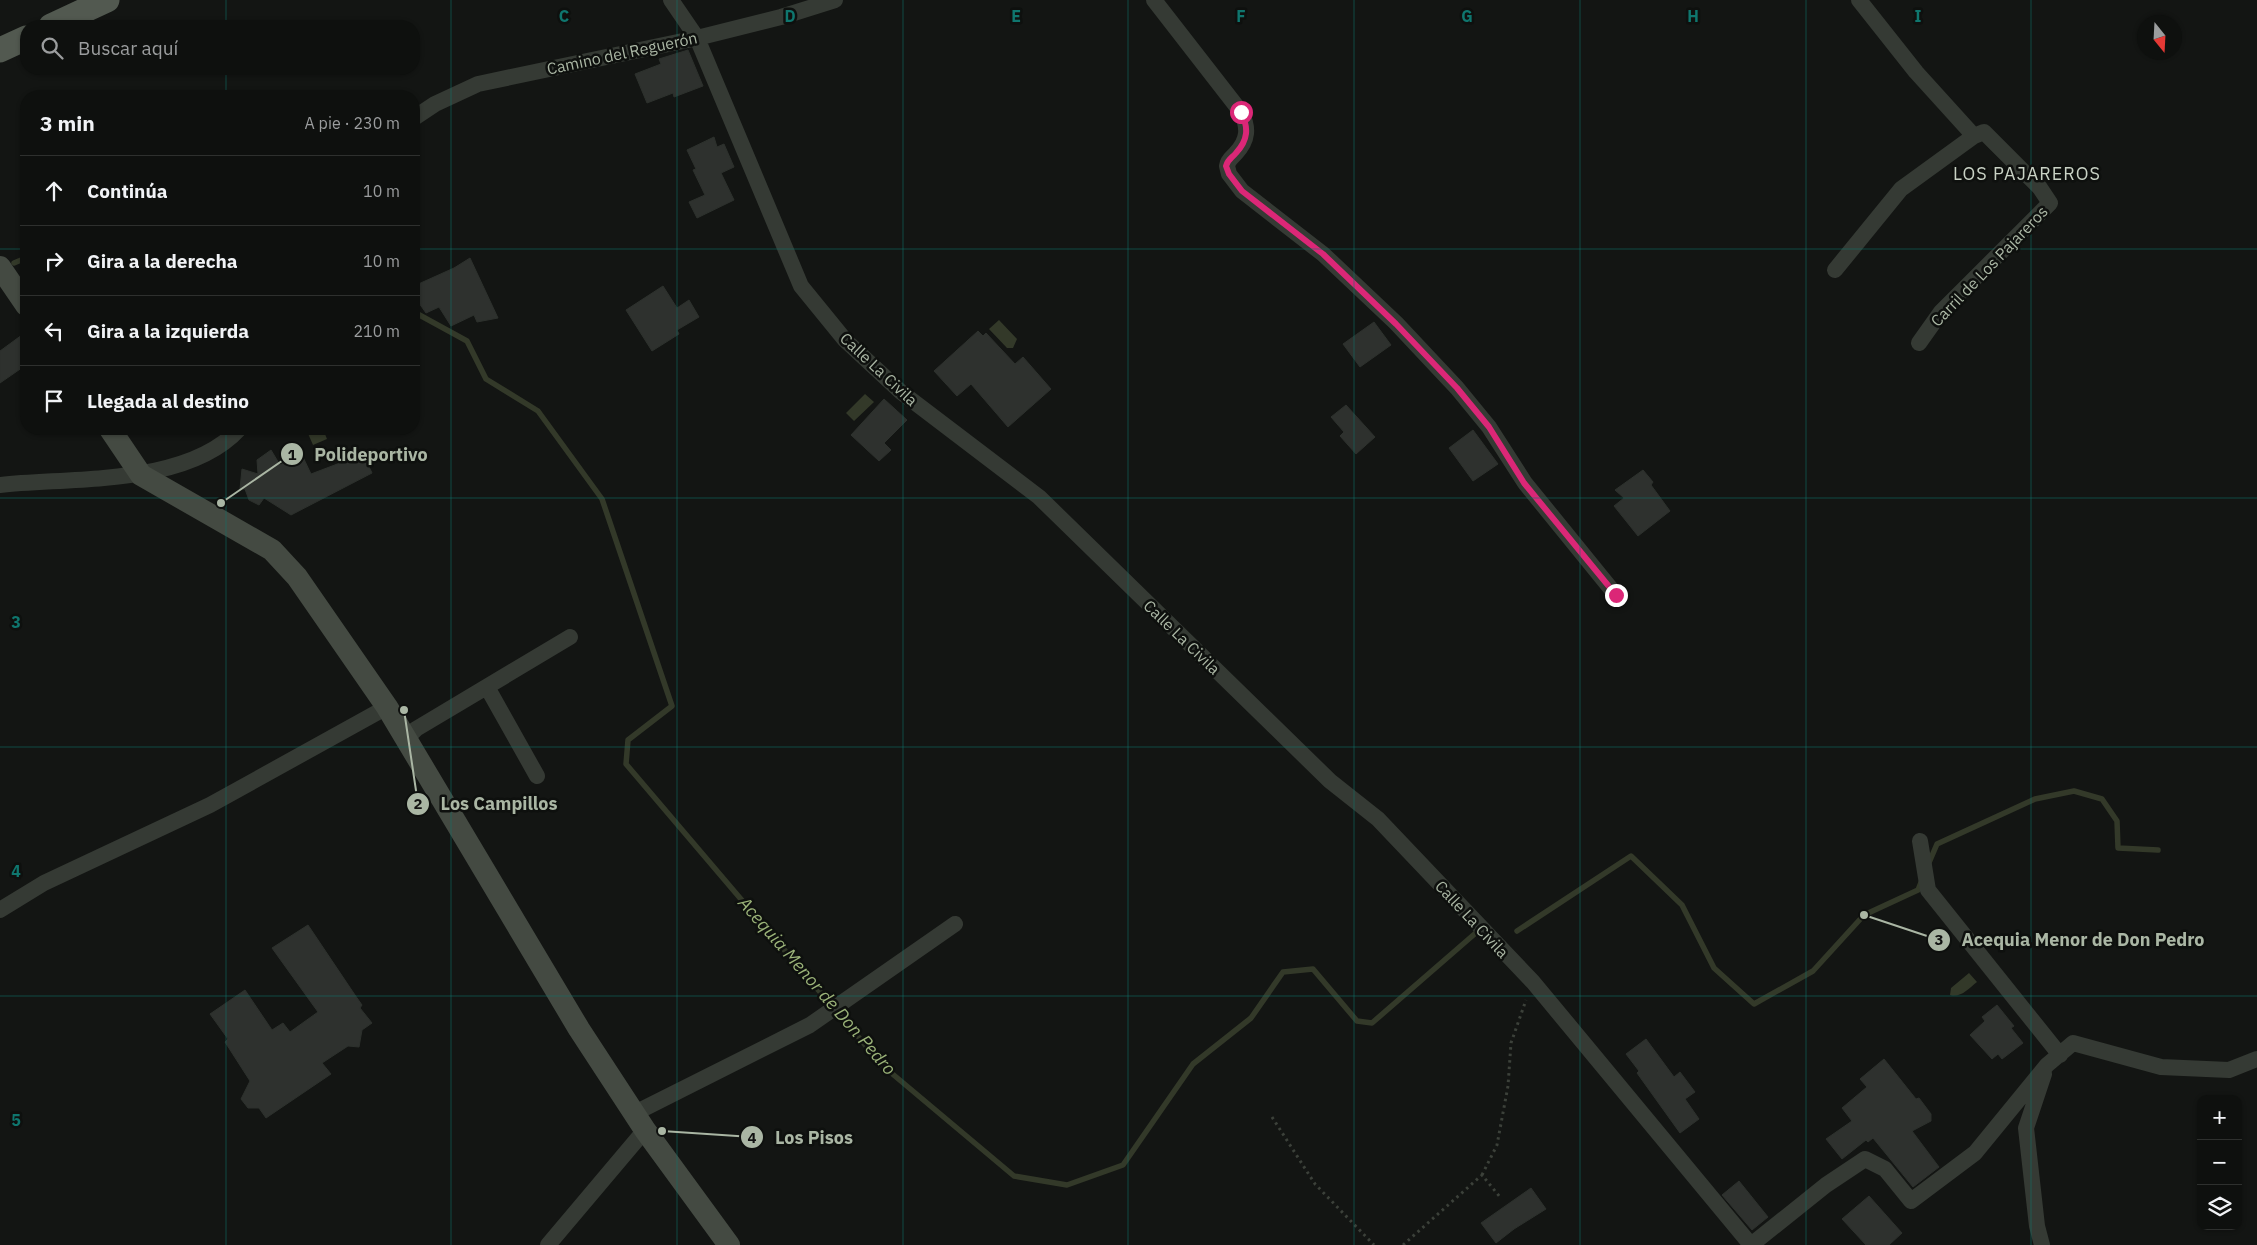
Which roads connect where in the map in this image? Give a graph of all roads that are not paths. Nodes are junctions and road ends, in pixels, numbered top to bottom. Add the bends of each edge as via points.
1 (107, 0) edge
2 (671, 0) edge
3 (835, 0) edge
4 (1154, 0) edge
5 (1859, 0) edge
6 (64, 20) edge
7 (698, 38) junction
8 (20, 41) edge
9 (0, 50) edge
10 (420, 114) edge
11 (1974, 136) junction
12 (0, 267) edge
13 (1835, 270) dead end
14 (20, 297) edge
15 (1919, 342) dead end
16 (114, 435) edge
17 (234, 435) edge
18 (141, 475) junction
19 (0, 485) edge
20 (1616, 595) dead end
21 (570, 637) dead end
22 (487, 687) junction
23 (387, 708) junction
24 (406, 739) junction
25 (537, 776) dead end
26 (1920, 841) dead end
27 (0, 910) edge
28 (955, 924) dead end
29 (2257, 1059) edge
30 (2053, 1060) junction
31 (640, 1122) junction
32 (548, 1245) edge
33 (729, 1245) edge
34 (1751, 1245) edge
35 (2042, 1245) edge

1 - 6 main road
2 - 7 street, Calle La Civila
3 - 7 street, Camino del Reguerón
4 - 20 street via 1246,122 1245,140 1226,166 1237,186 1337,267 1457,388 1489,427 1524,483
5 - 11 street via 1906,60
7 - 10 street, Camino del Reguerón via 478,84
7 - 34 street, Calle La Civila via 801,286 845,340 901,392 1038,497 1330,781 1378,819 1533,982
8 - 9 main road
11 - 13 street via 1901,189
11 - 15 street, Carril de Los Pajareros via 1984,132 2040,188 2050,203 1941,312
12 - 14 main road
16 - 18 main road
17 - 18 street via 198,458
18 - 19 street
18 - 23 main road via 272,550 297,578
21 - 22 street
22 - 24 street via 416,729
22 - 25 street
23 - 24 main road
23 - 27 street via 210,805 44,883
24 - 31 main road via 579,1029
26 - 30 street via 1928,890
28 - 31 street via 810,1025
29 - 30 street via 2229,1070 2161,1067 2073,1044
30 - 34 street via 1975,1153 1911,1201 1885,1169 1866,1159 1826,1185
30 - 35 street via 2026,1128
31 - 32 street
31 - 33 main road

